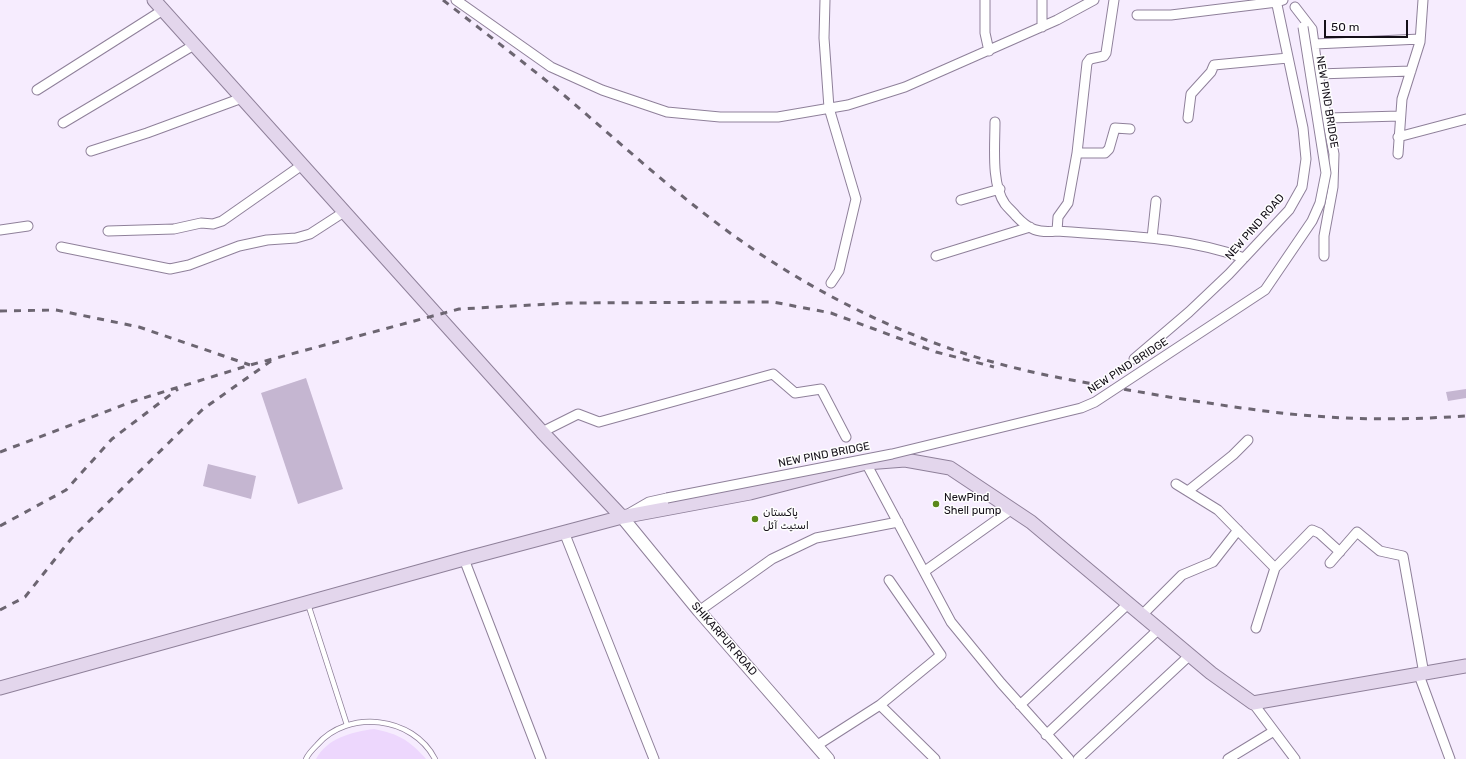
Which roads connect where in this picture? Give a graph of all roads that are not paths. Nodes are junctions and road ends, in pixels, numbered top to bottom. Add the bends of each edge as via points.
1 (154, 0) edge
2 (456, 0) edge
3 (825, 0) edge
4 (986, 0) edge
5 (1042, 0) edge
6 (1094, 0) edge
7 (1114, 0) edge
8 (1423, 0) edge
9 (1279, 1) edge
10 (1293, 4) edge
11 (163, 10) junction
12 (1137, 15) dead end
13 (1042, 27) junction
14 (1420, 39) junction
15 (1315, 44) junction
16 (194, 45) junction
17 (989, 51) junction
18 (1288, 58) junction
19 (1411, 71) junction
20 (1318, 74) junction
21 (37, 90) dead end
22 (242, 98) junction
23 (829, 108) junction
24 (1400, 116) junction
25 (1188, 118) dead end
26 (1328, 118) junction
27 (1466, 119) edge
28 (995, 122) dead end
29 (63, 123) dead end
30 (1130, 129) dead end
31 (1398, 137) junction
32 (91, 151) dead end
33 (1077, 153) junction
34 (1398, 154) dead end
35 (302, 165) junction
36 (1000, 189) junction
37 (961, 200) dead end
38 (1156, 201) dead end
39 (344, 212) junction
40 (28, 226) dead end
41 (1030, 227) junction
42 (0, 230) edge
43 (108, 231) dead end
44 (1057, 231) junction
45 (1152, 238) junction
46 (61, 247) dead end
47 (936, 256) dead end
48 (1324, 256) dead end
49 (1244, 258) junction
50 (831, 284) dead end
51 (1134, 359) dead end
52 (542, 432) junction
53 (846, 438) dead end
54 (1248, 440) dead end
55 (866, 463) junction
56 (1176, 484) dead end
57 (1188, 491) junction
58 (1012, 509) junction
59 (622, 517) junction
60 (898, 522) junction
61 (1238, 530) junction
62 (564, 532) junction
63 (1340, 552) junction
64 (464, 559) junction
65 (1330, 562) dead end
66 (1275, 568) junction
67 (925, 571) junction
68 (890, 580) dead end
69 (308, 602) junction
70 (1128, 604) junction
71 (700, 611) junction
72 (1142, 615) junction
73 (1256, 628) dead end
74 (1159, 629) junction
75 (1190, 655) junction
76 (1466, 666) edge
77 (1421, 674) junction
78 (0, 688) edge
79 (1253, 703) junction
80 (880, 704) junction
81 (1020, 705) junction
82 (346, 725) junction
83 (1274, 731) junction
84 (1046, 735) junction
85 (816, 746) junction
86 (306, 759) edge
87 (435, 759) edge
88 (541, 759) edge
89 (654, 759) edge
90 (828, 759) edge
91 (935, 759) edge
92 (1069, 759) edge
93 (1078, 759) edge
94 (1228, 759) edge
95 (1295, 759) edge
96 (1450, 759) edge

1 - 11 main road
2 - 23 street via 550,67 602,90 667,112 778,117
3 - 23 street via 824,38
4 - 17 street via 985,33
5 - 13 street
6 - 13 street
7 - 33 street via 1106,53 1104,56 1090,59 1087,63
8 - 14 street
9 - 12 street via 1171,15
9 - 18 street, NEW PIND ROAD
10 - 15 street via 1312,29
10 - 59 street, NEW PIND BRIDGE, bridge via 1303,27 1326,173 1320,203 1312,221 1265,290 1095,402 1081,408 892,454 649,502
11 - 16 main road
11 - 21 street
13 - 17 street
14 - 15 street
14 - 19 street
15 - 20 street
16 - 22 main road
16 - 29 street
17 - 23 street via 905,88
18 - 25 street via 1214,65 1191,94
18 - 49 street, NEW PIND ROAD via 1304,136 1306,159 1302,187 1288,210
19 - 20 street
19 - 24 street via 1402,99
20 - 26 street
22 - 32 street
22 - 35 main road
23 - 50 street via 856,199 839,271
24 - 26 street
24 - 31 street
26 - 48 street via 1334,154 1333,187 1324,236
27 - 31 street
28 - 36 street via 994,159
30 - 33 street via 1115,128 1109,149 1105,153
31 - 34 street
33 - 44 street via 1068,203 1058,217
35 - 39 main road
35 - 43 street via 222,221 174,229
36 - 37 street
36 - 41 street via 1005,203
38 - 45 street
39 - 46 street via 310,234 239,246 189,265 170,269
39 - 52 main road
40 - 42 street
41 - 44 street via 1042,233
41 - 47 street
44 - 45 street
45 - 49 street
49 - 51 street, NEW PIND ROAD via 1189,312
52 - 53 street via 578,414 599,422 773,374 795,393 821,389
52 - 59 main road
54 - 57 street
55 - 58 main road via 905,460 950,468
55 - 59 main road via 750,493
55 - 60 street
56 - 57 street
57 - 61 street via 1218,510
58 - 67 street
58 - 70 main road
59 - 62 main road
59 - 71 street, SHIKARPUR ROAD
60 - 67 street
60 - 71 street via 816,538 772,559
61 - 66 street
61 - 72 street via 1213,562 1182,575
62 - 64 main road
62 - 89 street
63 - 65 street
63 - 66 street via 1312,530
63 - 77 street via 1357,532 1380,551 1404,556
64 - 69 main road
64 - 88 street
66 - 73 street
67 - 81 street via 951,622
68 - 80 street via 941,655
69 - 78 main road
69 - 82 lane
70 - 72 main road
70 - 81 street
71 - 85 street, SHIKARPUR ROAD
72 - 74 main road
74 - 75 main road
74 - 84 street
75 - 79 main road
75 - 93 street
76 - 77 main road
77 - 79 main road
77 - 96 street
79 - 83 street
80 - 85 street
80 - 91 street
81 - 84 street
82 - 86 lane via 324,737
82 - 87 lane via 370,721 393,725 415,735 432,752
83 - 94 street
83 - 95 street
84 - 92 street
85 - 90 street, SHIKARPUR ROAD

